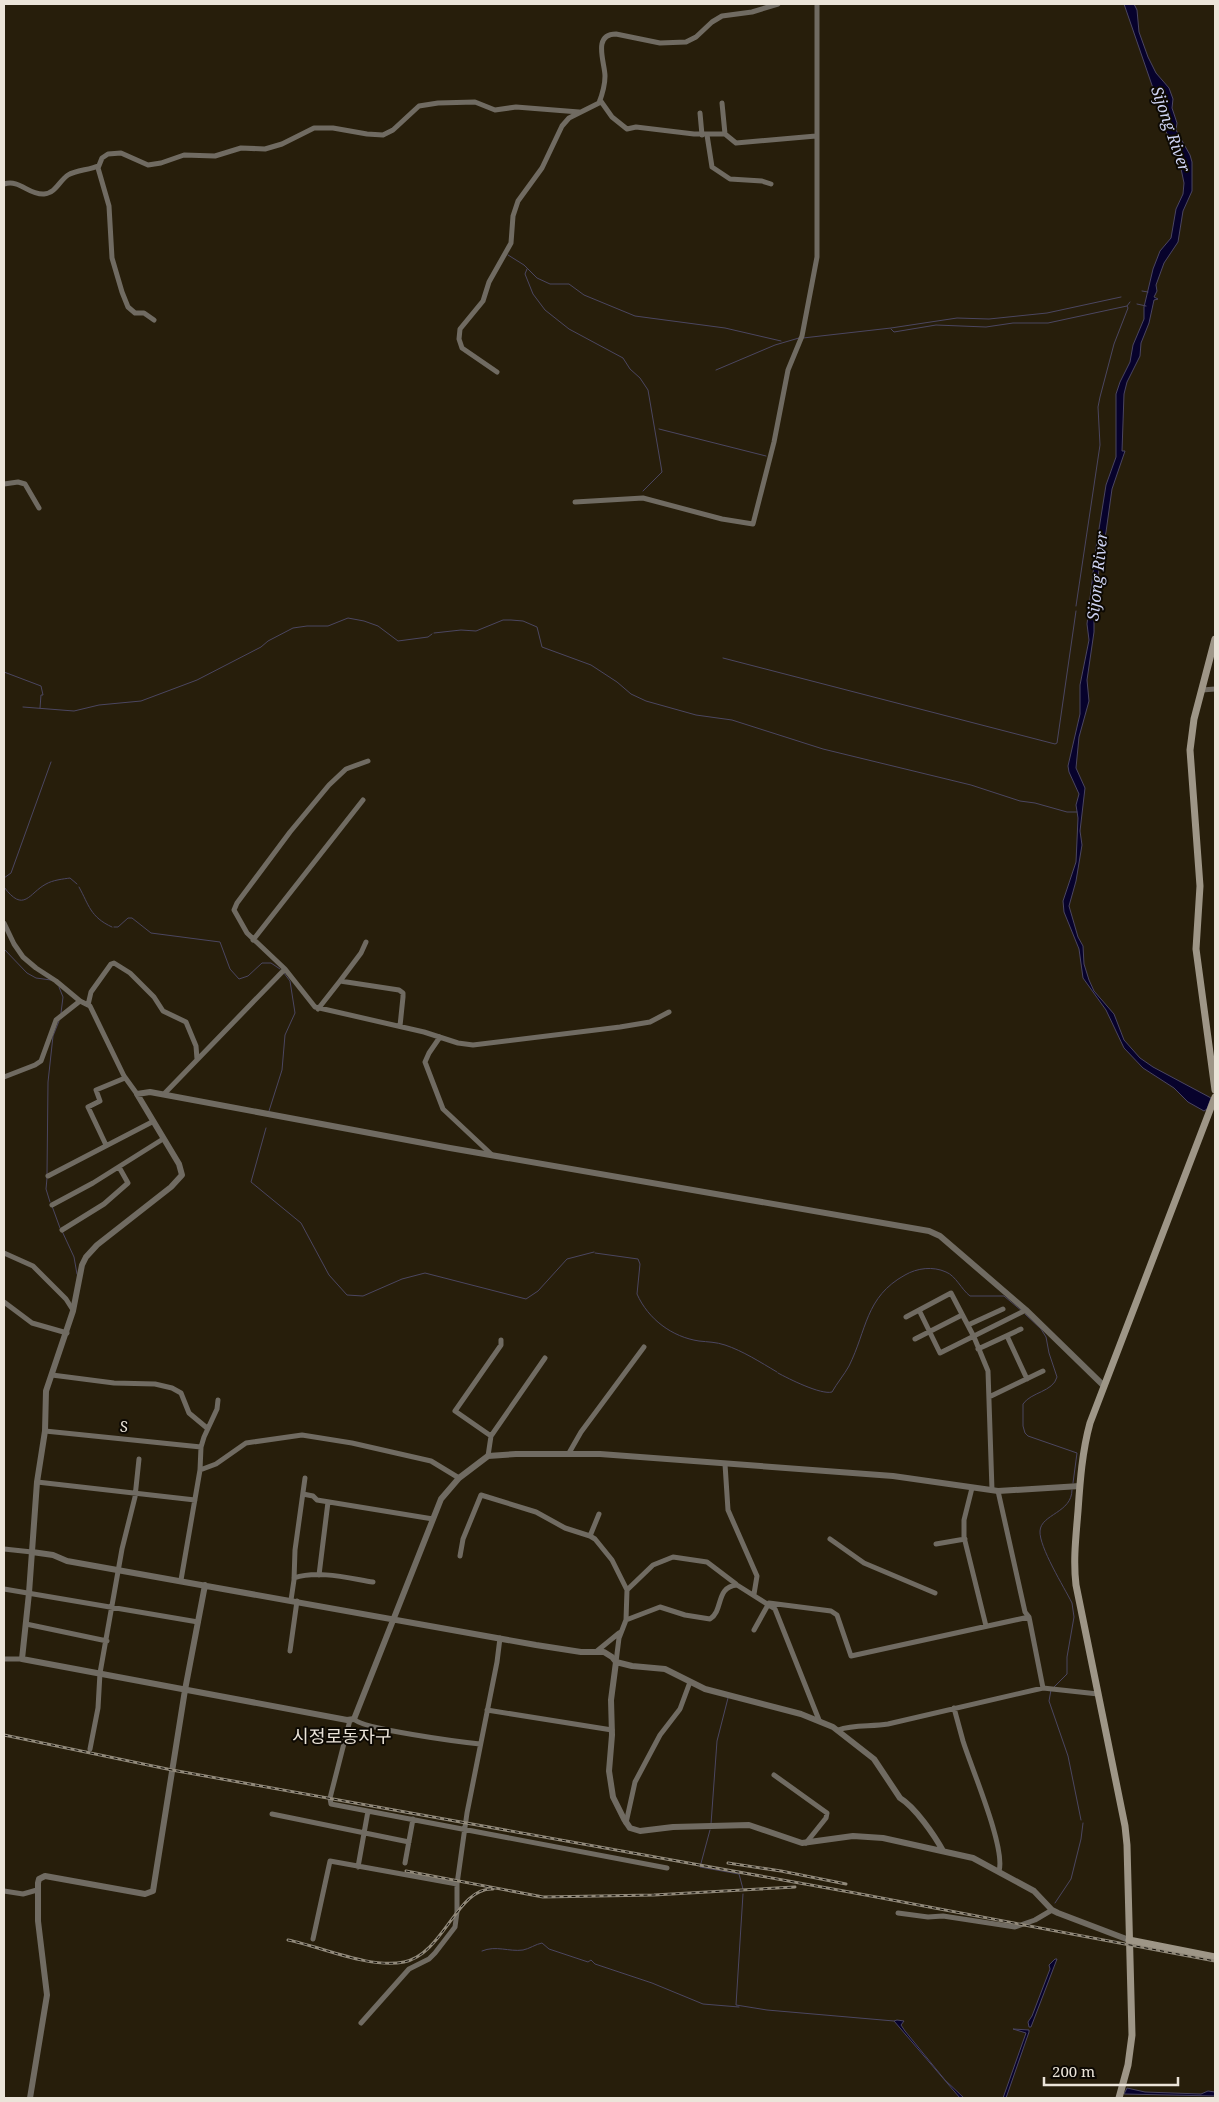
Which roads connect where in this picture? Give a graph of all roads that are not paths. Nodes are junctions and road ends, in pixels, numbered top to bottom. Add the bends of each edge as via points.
1 (778, 4) edge
2 (817, 4) edge
3 (600, 100) junction
4 (722, 103) dead end
5 (579, 112) junction
6 (700, 113) dead end
7 (724, 134) junction
8 (705, 135) junction
9 (816, 136) junction
10 (98, 166) junction
11 (4, 184) edge
12 (771, 184) dead end
13 (154, 320) dead end
14 (497, 372) dead end
15 (4, 484) edge
16 (575, 502) dead end
17 (39, 508) dead end
18 (1215, 639) edge
19 (1215, 689) edge
20 (1202, 690) junction
21 (368, 762) dead end
22 (363, 800) dead end
23 (4, 923) edge
24 (254, 940) junction
25 (366, 942) dead end
26 (285, 969) junction
27 (340, 981) junction
28 (80, 1002) junction
29 (88, 1005) junction
30 (318, 1009) junction
31 (669, 1012) dead end
32 (400, 1026) junction
33 (440, 1037) junction
34 (1213, 1056) edge
35 (197, 1059) junction
36 (4, 1077) edge
37 (126, 1078) junction
38 (1215, 1090) edge
39 (137, 1094) junction
40 (164, 1094) junction
41 (1215, 1098) edge
42 (152, 1122) junction
43 (163, 1139) junction
44 (106, 1145) junction
45 (491, 1154) junction
46 (119, 1167) junction
47 (48, 1176) dead end
48 (52, 1205) dead end
49 (62, 1230) dead end
50 (4, 1254) edge
51 (4, 1302) edge
52 (1003, 1309) dead end
53 (919, 1310) junction
54 (1026, 1310) junction
55 (73, 1311) junction
56 (962, 1315) junction
57 (906, 1317) dead end
58 (968, 1325) junction
59 (1021, 1329) dead end
60 (930, 1332) junction
61 (67, 1333) junction
62 (1007, 1336) junction
63 (974, 1337) junction
64 (915, 1339) dead end
65 (501, 1340) dead end
66 (644, 1346) dead end
67 (978, 1349) junction
68 (545, 1358) dead end
69 (1043, 1371) dead end
70 (52, 1375) junction
71 (1027, 1379) junction
72 (1104, 1386) junction
73 (989, 1396) junction
74 (218, 1400) dead end
75 (208, 1428) junction
76 (45, 1430) junction
77 (491, 1436) junction
78 (201, 1448) junction
79 (569, 1453) junction
80 (488, 1456) junction
81 (139, 1459) dead end
82 (725, 1464) junction
83 (200, 1470) junction
84 (305, 1478) dead end
85 (459, 1478) junction
86 (38, 1482) junction
87 (1080, 1486) junction
88 (972, 1488) junction
89 (995, 1490) junction
90 (135, 1492) junction
91 (303, 1494) junction
92 (195, 1500) junction
93 (328, 1502) junction
94 (599, 1514) dead end
95 (434, 1519) junction
96 (590, 1536) junction
97 (830, 1539) dead end
98 (965, 1539) junction
99 (936, 1544) dead end
100 (4, 1548) edge
101 (32, 1552) junction
102 (460, 1556) dead end
103 (119, 1570) junction
104 (320, 1575) junction
105 (294, 1578) junction
106 (181, 1580) junction
107 (373, 1582) dead end
108 (205, 1585) junction
109 (737, 1585) junction
110 (4, 1589) edge
111 (627, 1590) junction
112 (29, 1593) junction
113 (935, 1593) dead end
114 (754, 1594) junction
115 (294, 1601) junction
116 (769, 1603) junction
117 (113, 1608) junction
118 (1029, 1617) junction
119 (394, 1619) junction
120 (626, 1620) junction
121 (198, 1622) junction
122 (26, 1624) junction
123 (986, 1626) junction
124 (754, 1630) dead end
125 (621, 1631) junction
126 (500, 1638) junction
127 (107, 1640) junction
128 (290, 1651) dead end
129 (593, 1653) junction
130 (4, 1659) edge
131 (22, 1659) junction
132 (616, 1662) junction
133 (100, 1673) junction
134 (690, 1682) junction
135 (1044, 1688) junction
136 (185, 1690) junction
137 (1098, 1694) junction
138 (954, 1708) junction
139 (486, 1710) junction
140 (352, 1719) junction
141 (819, 1720) junction
142 (612, 1730) junction
143 (838, 1730) junction
144 (480, 1744) junction
145 (90, 1749) dead end
146 (774, 1775) dead end
147 (368, 1811) junction
148 (272, 1814) dead end
149 (413, 1819) junction
150 (626, 1823) junction
151 (466, 1830) junction
152 (364, 1833) junction
153 (409, 1842) junction
154 (806, 1843) junction
155 (943, 1851) junction
156 (405, 1863) dead end
157 (358, 1867) junction
158 (667, 1868) dead end
159 (999, 1871) junction
160 (457, 1884) junction
161 (37, 1890) junction
162 (4, 1891) edge
163 (1052, 1910) junction
164 (898, 1913) dead end
165 (313, 1939) dead end
166 (1129, 1940) junction
167 (1215, 1957) edge
168 (361, 2023) dead end
169 (1119, 2096) edge
170 (30, 2098) edge

1 - 3 street via 722,16 686,42 660,43 609,35 601,48 605,76
2 - 9 street
3 - 5 street
3 - 8 street via 624,128
4 - 7 street
5 - 10 street via 516,107 495,110 474,102 428,104 419,106 383,135 319,128 265,149 241,148 215,156 184,155 148,165 117,153 105,156
5 - 14 street via 565,121 542,168 518,201 506,254 489,282 483,301 460,329 462,348
6 - 8 street
7 - 8 street
7 - 9 street via 736,143
8 - 12 street via 712,168 730,179
9 - 16 street via 817,257 801,338 788,370 753,524 643,498
10 - 11 street via 70,175 45,194 32,192 17,183
10 - 13 street via 109,206 111,247 119,284 132,311 144,313
15 - 17 street via 25,484
18 - 20 main road
19 - 20 street
20 - 34 main road via 1192,727 1190,750 1200,886 1196,949
21 - 24 street via 346,769 329,785 236,903 235,913
22 - 24 street
23 - 28 street via 23,957
24 - 26 street
25 - 27 street
26 - 30 street
26 - 35 street
27 - 30 street
27 - 32 street via 403,993
28 - 29 street
28 - 36 street via 56,1020 41,1061
29 - 35 street via 95,986 114,962 130,973 163,1011 186,1022 196,1046
29 - 37 street
30 - 32 street
31 - 33 street via 641,1024 529,1039 465,1045
32 - 33 street
33 - 45 street via 425,1062 438,1099 447,1114
34 - 38 main road
35 - 40 street
37 - 39 street
37 - 44 street via 96,1090 100,1101 88,1107
39 - 40 street via 146,1091
39 - 42 street
40 - 45 street
41 - 72 main road
42 - 43 street
42 - 44 street
43 - 46 street
43 - 55 street via 182,1175 86,1257
44 - 47 street
45 - 54 street via 929,1231 940,1236
46 - 48 street
46 - 49 street via 128,1183 104,1204
50 - 55 street via 32,1266 66,1299
51 - 61 street via 32,1323
52 - 58 street
53 - 56 street via 951,1293
53 - 57 street
53 - 60 street
54 - 63 street
54 - 72 street
55 - 61 street
56 - 58 street
56 - 60 street
58 - 63 street
59 - 62 street
60 - 63 street via 940,1353
60 - 64 street
61 - 70 street
62 - 67 street
62 - 71 street
63 - 67 street
65 - 77 street via 501,1345 455,1411
66 - 79 street
67 - 73 street via 988,1371
68 - 77 street
69 - 71 street
70 - 75 street via 172,1388 181,1393 189,1413
70 - 76 street via 46,1391
71 - 73 street
72 - 87 main road via 1088,1432
73 - 89 street
74 - 75 street
75 - 78 street
76 - 78 street, S
76 - 86 street
77 - 80 street
78 - 83 street
79 - 80 street
79 - 82 street
80 - 85 street
81 - 90 street
82 - 88 street via 894,1476
82 - 114 street via 728,1510 756,1576
83 - 85 street via 216,1464 246,1443 302,1435 431,1461
83 - 92 street
84 - 91 street
85 - 95 street via 441,1499
86 - 90 street
86 - 101 street
87 - 89 street
87 - 137 main road via 1075,1576
88 - 89 street
88 - 98 street via 964,1520
89 - 118 street via 1025,1612
90 - 92 street
90 - 103 street
91 - 93 street
91 - 105 street
92 - 106 street
93 - 95 street
93 - 104 street
94 - 96 street
95 - 119 street
96 - 102 street via 565,1528 536,1512 481,1495 463,1539
96 - 111 street via 608,1552
97 - 113 street via 864,1563
98 - 99 street
98 - 123 street
100 - 101 street
101 - 103 street
101 - 112 street
103 - 106 street
103 - 117 street
104 - 105 street
104 - 107 street
105 - 115 street
106 - 108 street
108 - 115 street
108 - 121 street
109 - 111 street via 707,1562 673,1557 654,1566
109 - 114 street
109 - 120 street via 724,1590 710,1619 660,1606
110 - 112 street
111 - 120 street
112 - 117 street
112 - 122 street
114 - 116 street
115 - 119 street
115 - 128 street
116 - 123 street via 835,1613 851,1656
116 - 124 street
116 - 141 street via 777,1613
117 - 121 street
117 - 127 street
118 - 123 street
118 - 135 street
119 - 126 street
119 - 140 street
120 - 125 street
121 - 136 street
122 - 127 street
122 - 131 street
125 - 129 street via 606,1646
125 - 132 street
126 - 129 street
126 - 139 street
127 - 133 street
129 - 132 street via 608,1654
130 - 131 street
131 - 133 street
132 - 134 street via 665,1670
132 - 142 street
133 - 136 street
133 - 145 street via 98,1708
134 - 141 street
134 - 150 street via 680,1709 660,1735 635,1782
135 - 137 street
135 - 138 street
136 - 140 street
136 - 161 street via 153,1891 145,1894 45,1876 39,1879
137 - 166 main road via 1125,1826
138 - 143 street via 888,1724 848,1726
138 - 159 street via 986,1804 1000,1857
139 - 142 street
139 - 144 street
140 - 144 street via 359,1724
140 - 147 street via 329,1802
141 - 143 street
142 - 150 street via 609,1766 612,1791
143 - 155 street via 876,1762
144 - 151 street
146 - 154 street via 828,1813
147 - 149 street
147 - 152 street
148 - 152 street
149 - 151 street
149 - 153 street
150 - 154 street via 640,1831 749,1825
151 - 158 street
151 - 160 street
152 - 153 street
152 - 157 street
153 - 156 street
154 - 155 street via 874,1836
155 - 159 street via 973,1858
157 - 160 street
157 - 165 street via 329,1862
159 - 163 street via 1034,1892
160 - 168 street via 456,1922 451,1933 432,1957 409,1969
161 - 162 street via 23,1894
161 - 170 street via 47,1995
163 - 164 street via 1015,1928 943,1916
163 - 166 street
166 - 167 main road
166 - 169 main road via 1132,2034

